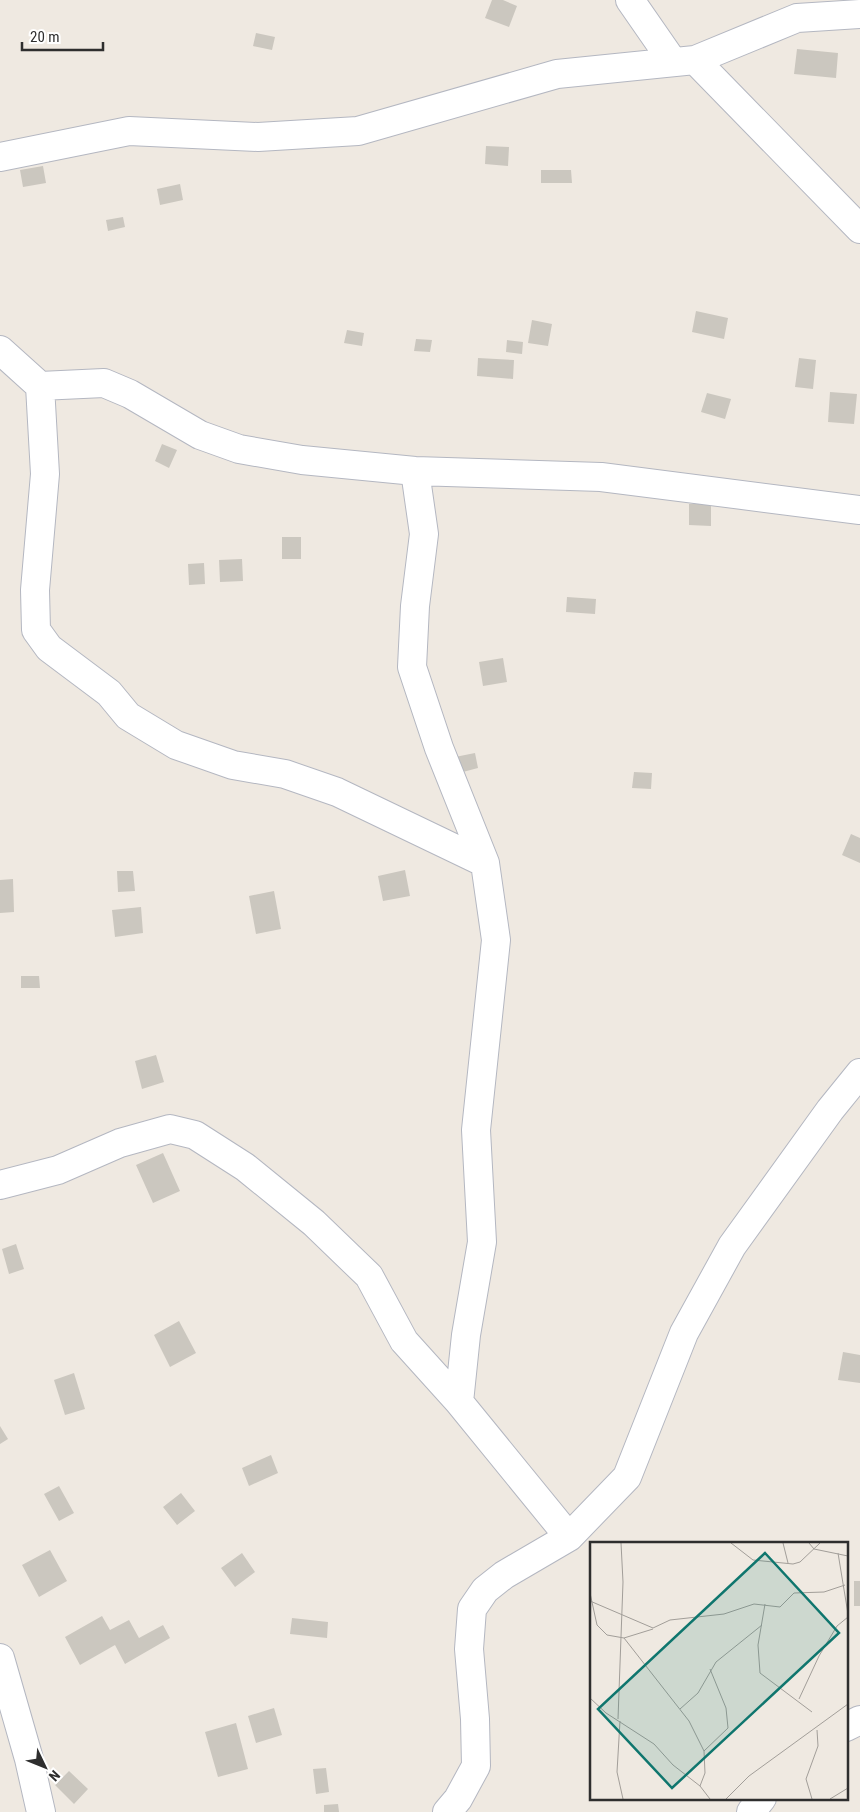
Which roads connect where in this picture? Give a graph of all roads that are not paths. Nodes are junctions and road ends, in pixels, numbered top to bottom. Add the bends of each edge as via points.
1 (630, 0) edge
2 (860, 14) edge
3 (684, 61) junction
4 (0, 156) edge
5 (860, 229) edge
6 (0, 350) edge
7 (40, 386) junction
8 (415, 471) junction
9 (860, 510) edge
10 (485, 863) junction
11 (860, 1073) edge
12 (0, 1184) edge
13 (459, 1402) junction
14 (570, 1536) junction
15 (0, 1658) edge
16 (860, 1720) edge
17 (848, 1726) edge
18 (760, 1800) edge
19 (41, 1812) edge
20 (447, 1812) edge
21 (751, 1812) edge

1 - 3 street
2 - 3 street via 797,18
3 - 4 street via 557,74 358,130 258,137 129,131
3 - 5 street
6 - 7 street
7 - 8 street via 104,383 130,394 200,435 239,449 302,460
7 - 10 street via 44,474 35,590 36,630 48,648 108,692 128,716 176,745 233,765 285,774 337,792
8 - 9 street via 601,477
8 - 10 street via 424,534 412,667 439,748
10 - 13 street via 496,940 476,1130 482,1242 466,1335
11 - 14 street via 732,1246 684,1333 627,1477
12 - 13 street via 58,1170 120,1143 170,1129 195,1135 245,1167 306,1217 369,1276 404,1342
13 - 14 street
14 - 20 street via 504,1575 485,1590 472,1609 469,1648 476,1766
15 - 19 street
16 - 17 street
18 - 21 street

